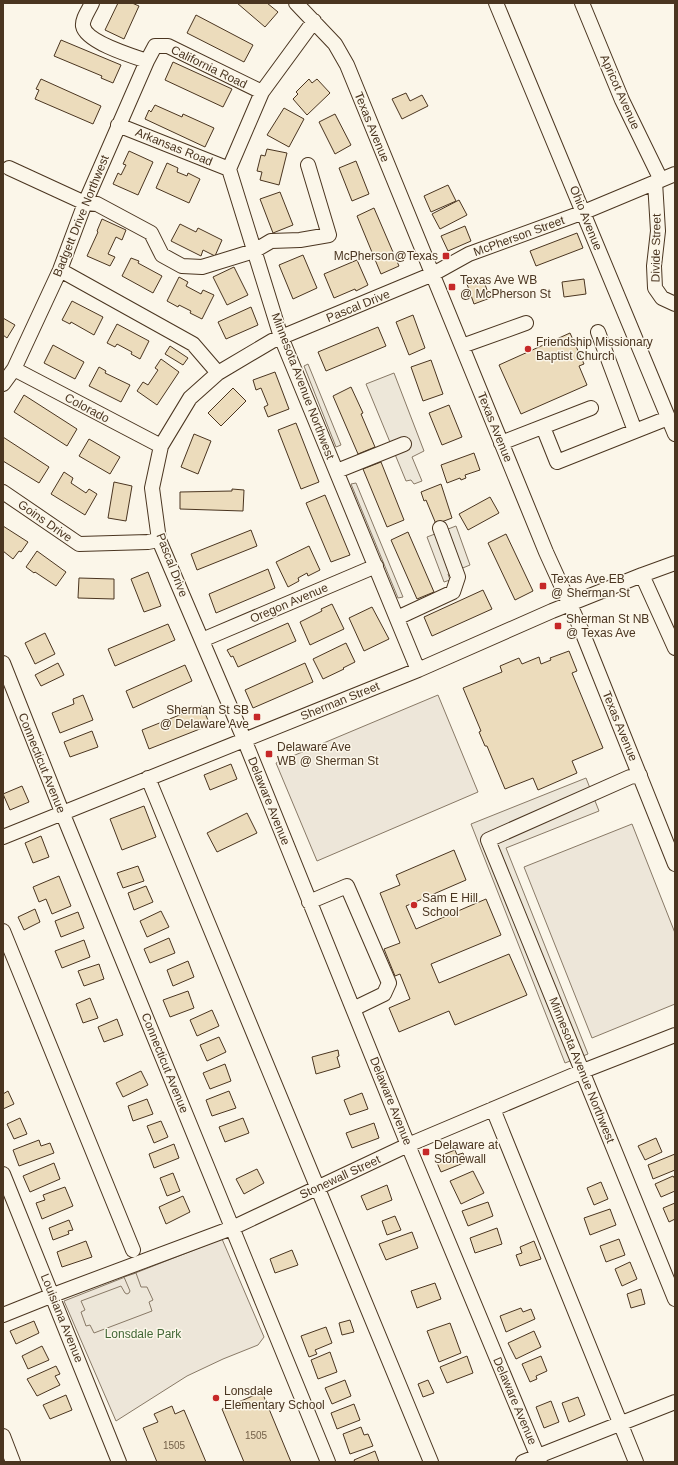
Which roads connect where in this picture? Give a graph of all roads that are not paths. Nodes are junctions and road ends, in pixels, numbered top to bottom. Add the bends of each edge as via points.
1 (92, 3) edge
2 (296, 3) edge
3 (496, 3) edge
4 (582, 3) edge
5 (314, 21) junction
6 (155, 46) joint
7 (146, 61) junction
8 (262, 92) junction
9 (118, 125) junction
10 (308, 165) dead end
11 (9, 168) dead end
12 (229, 169) junction
13 (675, 174) edge
14 (658, 181) junction
15 (84, 203) junction
16 (584, 212) junction
17 (254, 251) junction
18 (60, 270) junction
19 (433, 274) junction
20 (675, 304) edge
21 (526, 323) dead end
22 (598, 332) dead end
23 (281, 337) junction
24 (462, 346) junction
25 (14, 369) junction
26 (218, 372) junction
27 (3, 384) edge
28 (592, 408) dead end
29 (668, 418) junction
30 (543, 427) junction
31 (635, 431) junction
32 (675, 434) edge
33 (502, 443) junction
34 (404, 444) dead end
35 (161, 446) junction
36 (337, 471) junction
37 (3, 492) edge
38 (440, 528) dead end
39 (159, 540) junction
40 (675, 563) edge
41 (376, 566) junction
42 (642, 575) junction
43 (569, 604) junction
44 (397, 618) junction
45 (202, 640) junction
46 (675, 648) edge
47 (3, 663) edge
48 (418, 670) junction
49 (244, 739) junction
50 (640, 775) junction
51 (148, 778) junction
52 (62, 812) junction
53 (3, 837) edge
54 (675, 864) edge
55 (309, 902) junction
56 (3, 931) edge
57 (353, 1009) junction
58 (675, 1035) edge
59 (583, 1071) junction
60 (493, 1110) junction
61 (408, 1145) junction
62 (3, 1174) edge
63 (317, 1188) junction
64 (232, 1228) junction
65 (133, 1250) dead end
66 (53, 1295) junction
67 (675, 1299) edge
68 (3, 1315) edge
69 (675, 1402) edge
70 (621, 1423) junction
71 (3, 1436) edge
72 (539, 1459) edge
73 (13, 1462) edge
74 (119, 1462) edge
75 (328, 1462) edge
76 (431, 1462) edge
77 (523, 1462) edge
78 (636, 1462) edge

1 - 7 street via 83,25 89,36
2 - 5 street, Texas Avenue
3 - 16 street, Ohio Avenue
4 - 14 street, Apricot Avenue
5 - 8 street
5 - 19 street, Texas Avenue via 335,44 347,65
6 - 7 street, Badgett Drive Northwest
6 - 8 street, California Road via 168,46
7 - 9 street, Badgett Drive Northwest
8 - 12 street
9 - 12 street, Arkansas Road
9 - 15 street, Badgett Drive Northwest
10 - 17 street via 329,235 271,241
11 - 15 street
12 - 17 street, Minnesota Avenue Northwest
13 - 14 street, McPherson Street
14 - 16 street, McPherson Street
14 - 20 street, Divide Street via 655,288 662,298
15 - 17 street via 97,204 150,233 162,255 182,266 202,267
15 - 18 street, Badgett Drive Northwest
16 - 19 street, McPherson Street via 469,254
16 - 29 street, Ohio Avenue
17 - 23 street, Minnesota Avenue Northwest
18 - 25 street, Badgett Drive Northwest
18 - 26 street via 192,344
19 - 23 street, Pascal Drive
19 - 24 street, Texas Avenue
21 - 24 street
22 - 31 street
23 - 26 street, Pascal Drive
23 - 36 street, Minnesota Avenue Northwest
24 - 33 street, Texas Avenue
25 - 27 street, Badgett Drive Northwest
25 - 35 street, Colorado
26 - 35 street, Pascal Drive via 190,398
28 - 30 street
29 - 31 street
29 - 32 street, Ohio Avenue
30 - 31 street via 557,462
30 - 33 street
33 - 43 street, Texas Avenue
34 - 36 street
35 - 39 street, Pascal Drive via 152,488
36 - 41 street, Minnesota Avenue Northwest
37 - 39 street, Goins Drive via 79,544
38 - 44 street via 458,577 453,592
39 - 45 street, Pascal Drive
40 - 42 street, Sherman Street
41 - 44 street, Minnesota Avenue Northwest
41 - 45 street, Oregon Avenue
42 - 43 street, Sherman Street
42 - 46 street
43 - 48 street, Sherman Street
43 - 50 street, Texas Avenue
44 - 48 street, Minnesota Avenue Northwest
45 - 49 street, Pascal Drive
47 - 52 street, Connecticut Avenue
48 - 49 street, Sherman Street
49 - 51 street, Sherman Street
49 - 55 street, Delaware Avenue
50 - 54 street, Texas Avenue
50 - 59 street, Minnesota Avenue Northwest via 630,777 488,840
51 - 52 street, Sherman Street
51 - 63 street
52 - 53 street, Sherman Street
52 - 64 street, Connecticut Avenue
55 - 57 street, Delaware Avenue
55 - 57 street via 346,886 389,984 384,994
56 - 65 street
57 - 61 street, Delaware Avenue
58 - 59 street, Stonewall Street
59 - 60 street, Stonewall Street
59 - 67 street, Minnesota Avenue Northwest
60 - 61 street, Stonewall Street
60 - 70 street
61 - 63 street, Stonewall Street
61 - 72 street, Delaware Avenue
62 - 66 street, Louisiana Avenue
63 - 64 street, Stonewall Street
63 - 76 street
64 - 66 street, Stonewall Street
64 - 75 street, Connecticut Avenue
66 - 68 street, Stonewall Street
66 - 74 street, Louisiana Avenue
69 - 70 street
70 - 72 street
70 - 78 street
71 - 73 street
72 - 77 street

